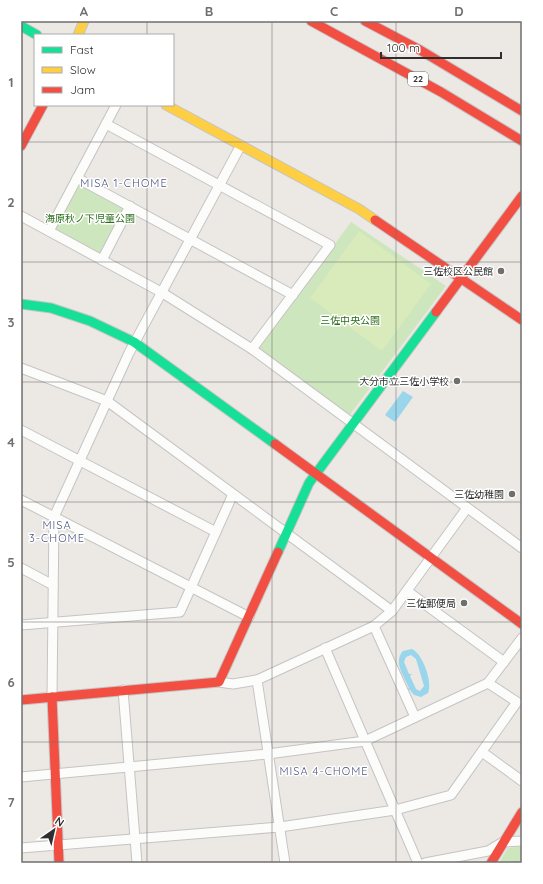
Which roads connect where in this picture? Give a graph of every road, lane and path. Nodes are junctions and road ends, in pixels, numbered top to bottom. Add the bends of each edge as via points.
1 (84, 21) edge
2 (311, 21) edge
3 (365, 21) edge
4 (21, 26) edge
5 (35, 34) edge
6 (78, 34) edge
7 (42, 106) edge
8 (115, 106) edge
9 (168, 106) edge
10 (522, 111) edge
11 (106, 124) junction
12 (522, 141) edge
13 (241, 145) junction
14 (21, 146) edge
15 (77, 178) junction
16 (220, 185) junction
17 (522, 196) edge
18 (130, 206) junction
19 (21, 216) edge
20 (49, 231) junction
21 (191, 238) junction
22 (102, 260) junction
23 (461, 278) junction
24 (162, 292) junction
25 (293, 295) junction
26 (21, 304) edge
27 (522, 320) edge
28 (134, 342) junction
29 (252, 349) junction
30 (21, 368) edge
31 (106, 401) junction
32 (353, 424) junction
33 (21, 430) edge
34 (78, 460) junction
35 (316, 474) junction
36 (233, 494) junction
37 (21, 500) edge
38 (467, 508) junction
39 (54, 517) junction
40 (216, 532) junction
41 (286, 533) junction
42 (522, 548) edge
43 (431, 558) junction
44 (21, 568) edge
45 (53, 585) junction
46 (191, 587) junction
47 (407, 591) junction
48 (392, 611) junction
49 (249, 617) junction
50 (53, 623) junction
51 (522, 624) edge
52 (21, 625) edge
53 (374, 626) junction
54 (522, 638) edge
55 (325, 648) junction
56 (504, 662) junction
57 (256, 680) junction
58 (219, 682) junction
59 (488, 683) junction
60 (123, 690) junction
61 (52, 697) junction
62 (21, 700) edge
63 (415, 717) junction
64 (365, 741) junction
65 (482, 752) junction
66 (268, 754) junction
67 (130, 766) junction
68 (55, 774) junction
69 (21, 777) edge
70 (522, 781) edge
71 (395, 810) junction
72 (522, 812) edge
73 (280, 827) junction
74 (135, 838) junction
75 (522, 841) edge
76 (503, 842) junction
77 (58, 845) junction
78 (21, 848) edge
79 (59, 863) edge
80 (137, 863) edge
81 (285, 863) edge
82 (418, 863) edge
83 (425, 863) edge
84 (491, 863) edge

1 - 6 street
2 - 12 street, 22 via 441,92
3 - 10 street, 22 via 420,50
4 - 5 street
7 - 14 street
8 - 11 street
9 - 13 street
11 - 15 street
11 - 16 street
13 - 16 street
13 - 23 street via 359,209
15 - 18 street
15 - 20 street
16 - 21 street
16 - 25 street via 330,245
17 - 23 street
18 - 21 street
18 - 22 street
19 - 20 street
20 - 22 street
21 - 24 street
21 - 25 street
22 - 24 street
23 - 27 street
23 - 32 street
24 - 28 street
24 - 29 street
25 - 29 street
26 - 28 street via 51,308 90,321
28 - 31 street
28 - 35 street
29 - 32 street
30 - 31 street
31 - 34 street
31 - 36 street
32 - 35 street
32 - 38 street
33 - 34 street
34 - 39 street
34 - 40 street
35 - 41 street via 309,483
35 - 43 street
36 - 40 street
36 - 41 street
37 - 39 street
38 - 42 street
38 - 43 street
39 - 45 street
39 - 46 street
40 - 46 street
41 - 48 street
41 - 49 street
43 - 47 street
43 - 51 street
44 - 45 street
45 - 50 street
46 - 49 street
46 - 50 street via 180,612
47 - 48 street
47 - 56 street
48 - 53 street
49 - 58 street
50 - 52 street
50 - 61 street
53 - 55 street
53 - 63 street
54 - 56 street
55 - 57 street
55 - 64 street
56 - 59 street
57 - 58 street via 233,684
57 - 66 street
58 - 60 street
59 - 63 street
59 - 65 street via 517,702
60 - 61 street
60 - 67 street
61 - 62 street
61 - 68 street
63 - 64 street
64 - 66 street
64 - 71 street
65 - 70 street
65 - 71 street via 451,795
66 - 67 street
66 - 73 street
67 - 68 street
67 - 74 street
68 - 69 street
68 - 77 street
71 - 73 street
71 - 82 street
72 - 76 street
73 - 74 street
73 - 81 street
74 - 77 street
74 - 80 street
75 - 76 street
76 - 83 street via 488,851
76 - 84 street
77 - 78 street
77 - 79 street

